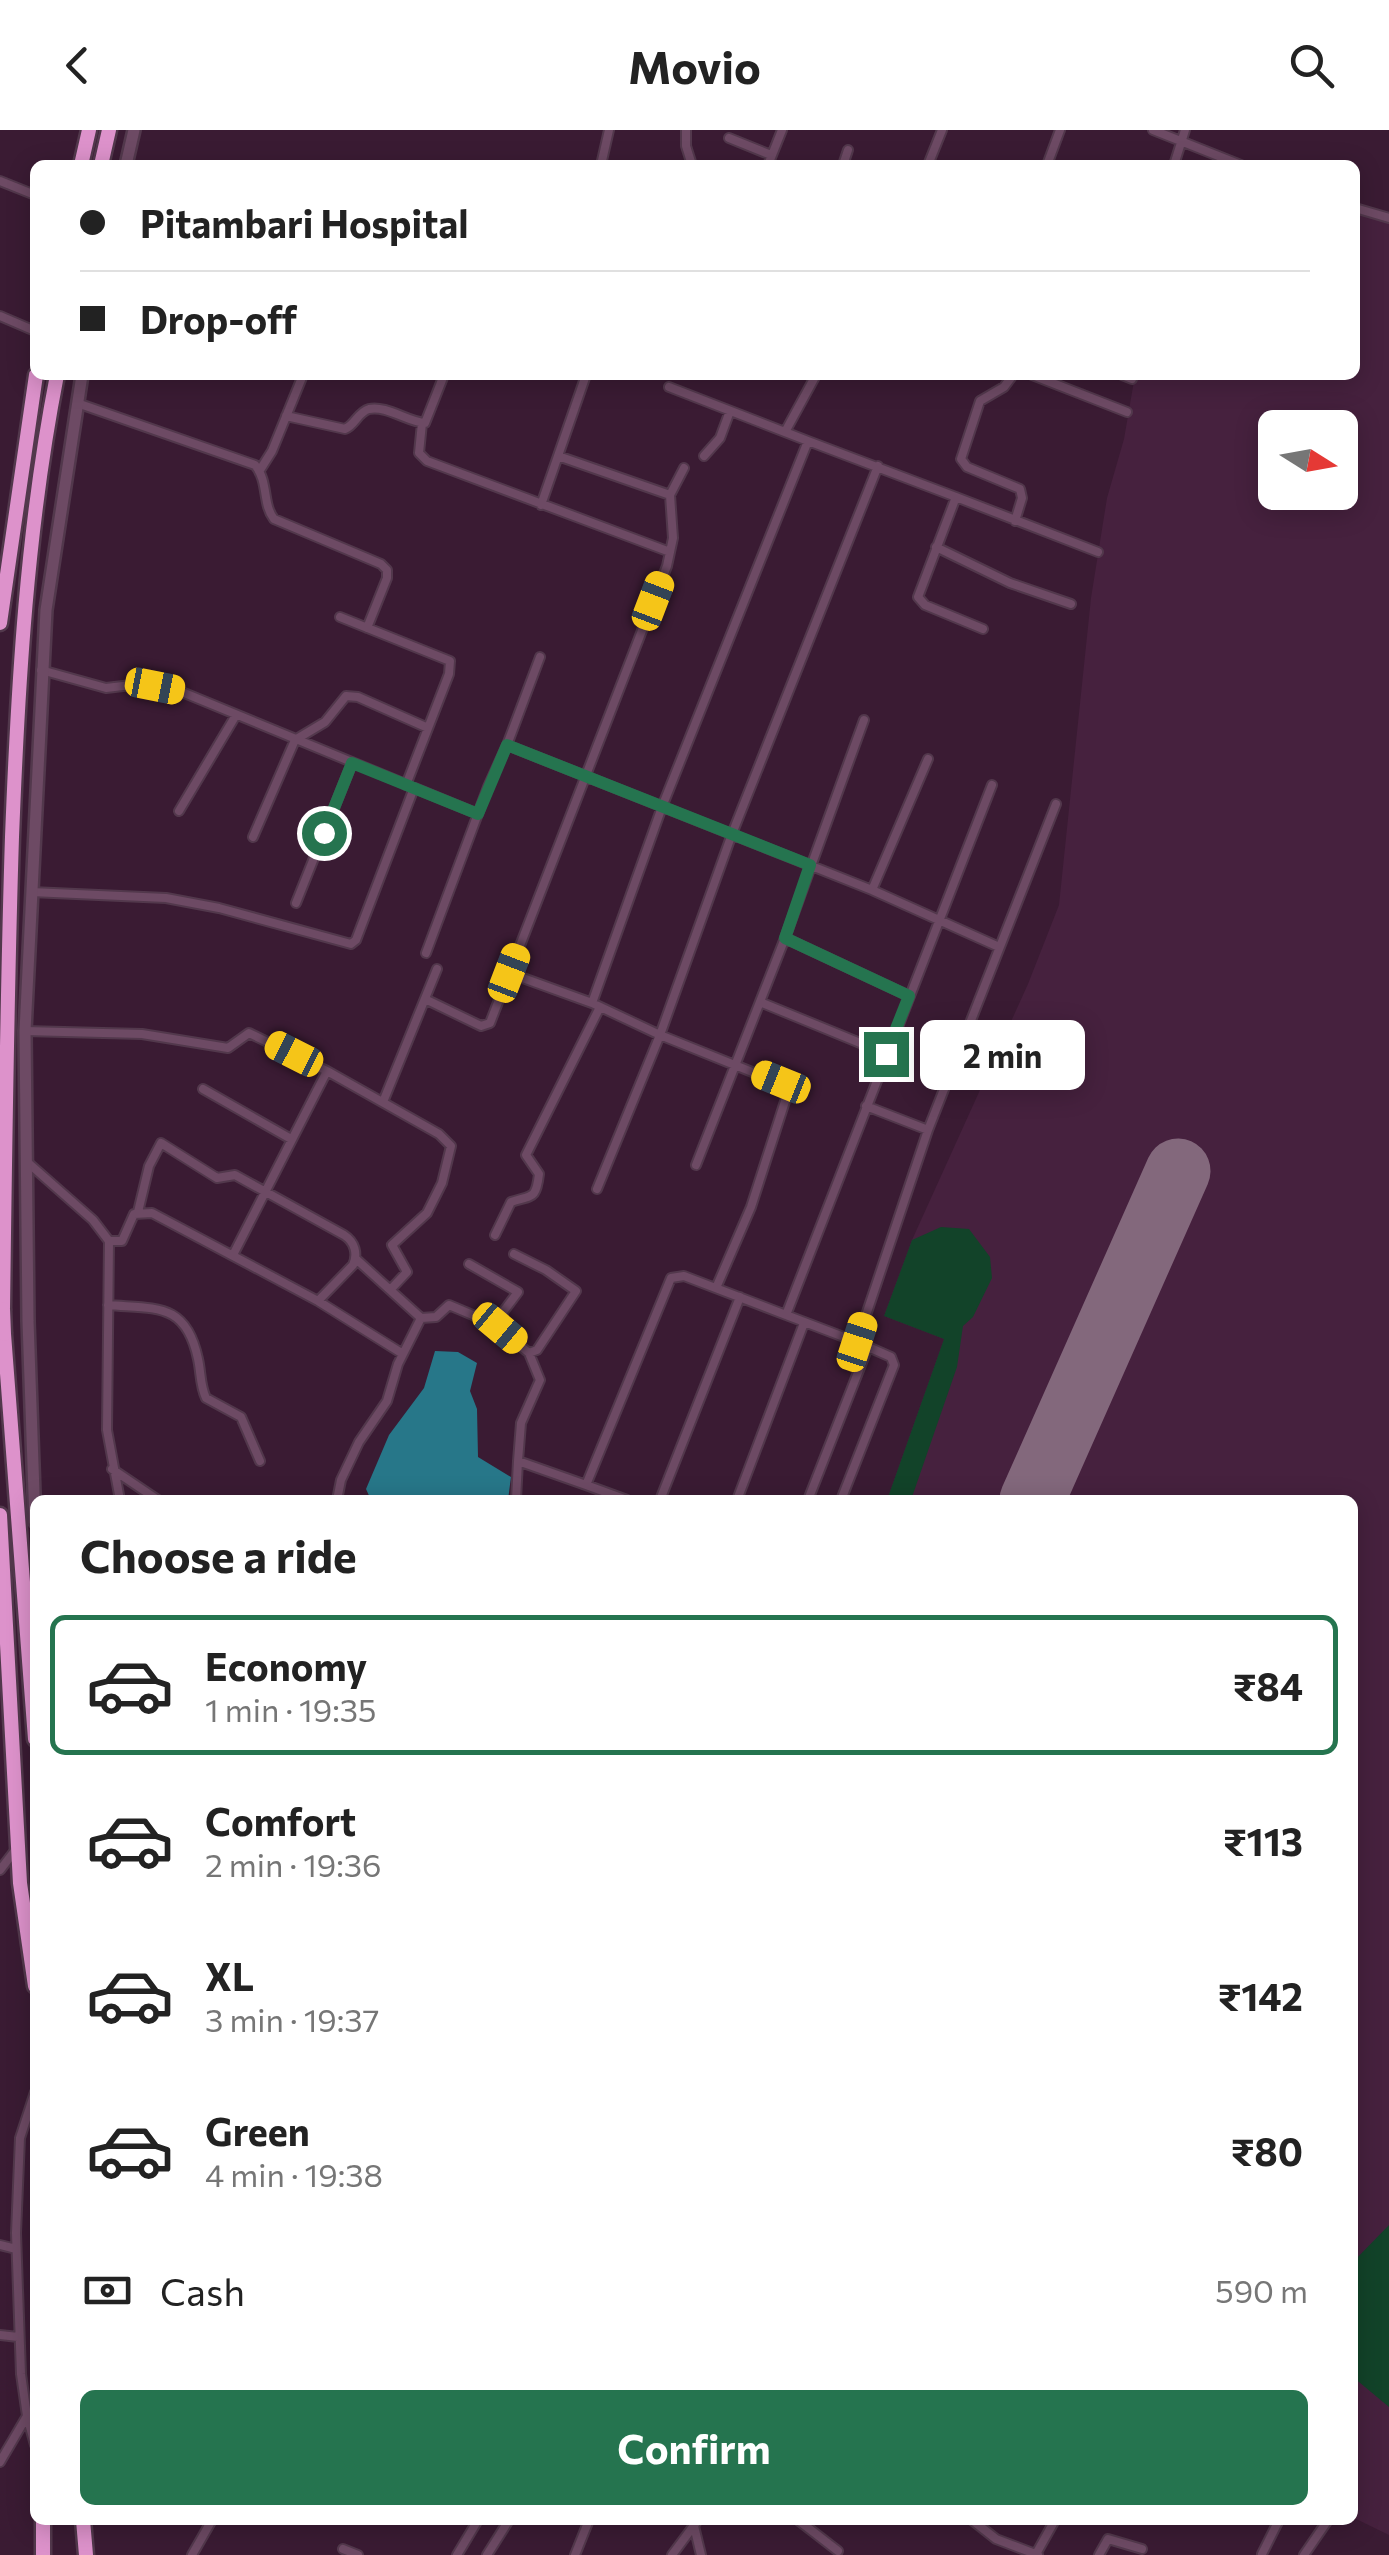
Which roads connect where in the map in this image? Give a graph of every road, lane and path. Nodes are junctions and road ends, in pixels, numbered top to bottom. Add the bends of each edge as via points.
1 (89, 130) edge
2 (109, 130) edge
3 (134, 130) edge
4 (609, 130) edge
5 (686, 130) edge
6 (782, 130) edge
7 (1060, 130) edge
8 (1152, 130) edge
9 (1186, 130) edge
10 (939, 131) edge
11 (729, 138) dead end
12 (1180, 141) junction
13 (848, 150) dead end
14 (771, 155) junction
15 (81, 160) edge
16 (102, 160) edge
17 (127, 160) edge
18 (601, 160) edge
19 (690, 160) edge
20 (770, 160) edge
21 (845, 160) edge
22 (930, 160) edge
23 (1049, 160) edge
24 (1175, 160) edge
25 (1228, 160) edge
26 (0, 181) edge
27 (30, 194) edge
28 (1360, 209) edge
29 (1389, 218) edge
30 (0, 316) edge
31 (30, 329) edge
32 (35, 380) edge
33 (56, 380) edge
34 (81, 380) edge
35 (300, 380) edge
36 (442, 380) edge
37 (584, 380) edge
38 (813, 380) edge
39 (1009, 380) edge
40 (1045, 380) edge
41 (669, 387) dead end
42 (76, 402) junction
43 (730, 411) junction
44 (1127, 412) dead end
45 (286, 416) junction
46 (422, 424) junction
47 (786, 432) junction
48 (808, 442) junction
49 (558, 456) junction
50 (704, 456) dead end
51 (878, 466) junction
52 (684, 468) dead end
53 (260, 470) junction
54 (670, 495) junction
55 (956, 497) junction
56 (541, 505) junction
57 (1016, 521) junction
58 (936, 547) junction
59 (670, 552) junction
60 (1098, 552) dead end
61 (1071, 604) dead end
62 (0, 609) edge
63 (340, 617) dead end
64 (0, 624) edge
65 (367, 628) junction
66 (983, 629) dead end
67 (540, 657) dead end
68 (41, 670) junction
69 (236, 715) junction
70 (864, 720) dead end
71 (428, 728) junction
72 (294, 740) junction
73 (507, 745) junction
74 (928, 759) dead end
75 (352, 763) junction
76 (586, 775) junction
77 (992, 785) dead end
78 (410, 786) junction
79 (1056, 804) dead end
80 (662, 807) junction
81 (179, 811) dead end
82 (478, 814) junction
83 (732, 834) junction
84 (253, 838) dead end
85 (810, 865) junction
86 (872, 890) junction
87 (31, 892) junction
88 (296, 903) dead end
89 (940, 921) junction
90 (785, 938) junction
91 (999, 947) junction
92 (426, 954) dead end
93 (437, 969) dead end
94 (509, 973) junction
95 (909, 996) junction
96 (425, 998) junction
97 (760, 1002) junction
98 (596, 1005) junction
99 (25, 1031) junction
100 (660, 1035) junction
101 (886, 1054) junction
102 (736, 1064) junction
103 (327, 1071) junction
104 (202, 1089) dead end
105 (383, 1102) junction
106 (866, 1106) junction
107 (928, 1130) junction
108 (291, 1139) junction
109 (26, 1161) junction
110 (696, 1165) dead end
111 (597, 1189) dead end
112 (264, 1194) junction
113 (138, 1212) junction
114 (495, 1235) dead end
115 (109, 1241) junction
116 (514, 1254) dead end
117 (233, 1255) junction
118 (356, 1259) junction
119 (469, 1264) dead end
120 (716, 1288) junction
121 (392, 1289) junction
122 (740, 1297) junction
123 (318, 1302) junction
124 (108, 1305) junction
125 (786, 1315) junction
126 (421, 1318) junction
127 (2, 1321) edge
128 (28, 1321) junction
129 (804, 1323) junction
130 (494, 1324) junction
131 (857, 1342) junction
132 (868, 1348) junction
133 (528, 1353) junction
134 (404, 1354) junction
135 (260, 1460) dead end
136 (518, 1461) junction
137 (112, 1469) junction
138 (586, 1485) junction
139 (34, 1495) edge
140 (119, 1495) edge
141 (151, 1495) edge
142 (338, 1495) edge
143 (516, 1495) edge
144 (613, 1495) edge
145 (662, 1495) edge
146 (739, 1495) edge
147 (810, 1495) edge
148 (843, 1495) edge
149 (0, 1515) edge
150 (30, 1676) edge
151 (19, 1844) junction
152 (0, 1870) edge
153 (30, 1952) edge
154 (30, 2107) edge
155 (0, 2244) edge
156 (16, 2250) junction
157 (0, 2335) edge
158 (18, 2337) junction
159 (27, 2416) junction
160 (30, 2427) edge
161 (0, 2462) edge
162 (43, 2525) edge
163 (83, 2525) edge
164 (209, 2525) edge
165 (475, 2525) edge
166 (506, 2525) edge
167 (587, 2525) edge
168 (694, 2525) edge
169 (696, 2525) edge
170 (804, 2525) edge
171 (978, 2525) edge
172 (1052, 2525) edge
173 (1276, 2525) edge
174 (1325, 2525) edge
175 (343, 2549) dead end
176 (1142, 2550) dead end
177 (838, 2551) dead end
178 (1037, 2554) edge
179 (1262, 2554) edge
180 (42, 2555) edge
181 (86, 2555) edge
182 (192, 2555) edge
183 (358, 2555) edge
184 (457, 2555) edge
185 (487, 2555) edge
186 (575, 2555) edge
187 (672, 2555) edge
188 (702, 2555) edge
189 (1099, 2555) edge
190 (1304, 2555) edge

1 - 15 highway
2 - 16 highway
3 - 17 street
4 - 18 street
5 - 19 street
6 - 14 street
7 - 23 street
8 - 12 street
9 - 12 street
10 - 22 street
11 - 14 street
12 - 24 street
12 - 25 street
13 - 21 street
14 - 20 street
26 - 27 street
28 - 29 street
30 - 31 street
32 - 62 highway
33 - 127 highway via 26,596 15,757
34 - 42 street
35 - 45 street
36 - 46 street
37 - 49 street
38 - 47 street
39 - 57 street via 980,400 961,459 967,468 1020,489
40 - 44 street
41 - 43 street
42 - 53 street
42 - 68 street
43 - 47 street
43 - 50 street
45 - 46 street via 345,429 371,409
45 - 53 street
46 - 56 street via 422,458
47 - 48 street
48 - 51 street
48 - 80 street
49 - 54 street
49 - 56 street
51 - 55 street
51 - 83 street
52 - 54 street
53 - 65 street via 269,513 280,524 387,570
54 - 59 street
55 - 57 street
55 - 58 street
56 - 59 street
57 - 60 street
58 - 61 street
58 - 66 street via 920,602
59 - 76 street
62 - 64 highway
63 - 65 street
65 - 71 street via 450,662
67 - 73 street
68 - 69 street via 106,688 177,690
68 - 87 street
69 - 72 street
69 - 81 street
70 - 85 street
71 - 72 street via 351,695 325,722
71 - 78 street
72 - 75 street
72 - 84 street
73 - 76 street
73 - 82 street
74 - 86 street
75 - 78 street
75 - 88 street
76 - 80 street
76 - 94 street
77 - 89 street
78 - 82 street
78 - 87 street via 350,944 166,898
79 - 91 street
80 - 83 street
80 - 98 street
82 - 92 street
83 - 85 street
83 - 100 street
85 - 86 street
85 - 90 street
86 - 89 street
87 - 99 street
89 - 91 street
89 - 95 street
90 - 95 street
90 - 97 street
91 - 107 street
93 - 96 street
94 - 96 street via 486,1026
94 - 98 street
95 - 101 street
96 - 105 street
97 - 101 street
97 - 102 street
98 - 100 street
98 - 114 street via 526,1155 540,1174 534,1194 512,1202
99 - 103 street via 142,1034 228,1048 249,1033
99 - 109 street
100 - 102 street
100 - 111 street
101 - 106 street
102 - 110 street
102 - 120 street via 781,1082 788,1092
103 - 105 street
103 - 108 street
104 - 108 street
105 - 121 street via 451,1146 428,1214 392,1245 407,1272
106 - 107 street
106 - 125 street
107 - 131 street
108 - 112 street
109 - 115 street
109 - 128 street
112 - 113 street via 235,1176 217,1178 161,1143
112 - 117 street
112 - 118 street via 349,1238
113 - 115 street via 122,1241
113 - 117 street
115 - 124 street
116 - 133 street via 576,1291 537,1350
117 - 123 street
118 - 121 street
118 - 123 street
119 - 130 street via 518,1292
120 - 122 street
120 - 138 street via 671,1278
121 - 126 street
122 - 125 street
122 - 145 street
123 - 134 street
124 - 135 street via 162,1309 185,1324 206,1398 241,1417
124 - 137 street
125 - 129 street
126 - 130 street via 449,1306
126 - 134 street
127 - 128 street
127 - 150 highway
128 - 139 street
129 - 131 street
129 - 146 street
130 - 133 street
131 - 132 street
132 - 147 street
132 - 148 street via 892,1358 894,1366
133 - 136 street via 540,1380 521,1423
134 - 142 street
136 - 138 street
136 - 143 street
137 - 140 street
137 - 141 street
138 - 144 street
149 - 151 highway
151 - 152 street
151 - 153 highway
154 - 156 street via 20,2138
155 - 156 street
156 - 158 street
157 - 158 street
158 - 159 street
159 - 160 street
159 - 161 street
162 - 180 highway
163 - 181 highway
164 - 182 street
165 - 184 street
166 - 185 street
167 - 186 street
168 - 187 street
169 - 188 street
170 - 177 street
171 - 178 street
172 - 178 street
173 - 179 street
174 - 190 street
175 - 183 street
176 - 189 street via 1108,2538

